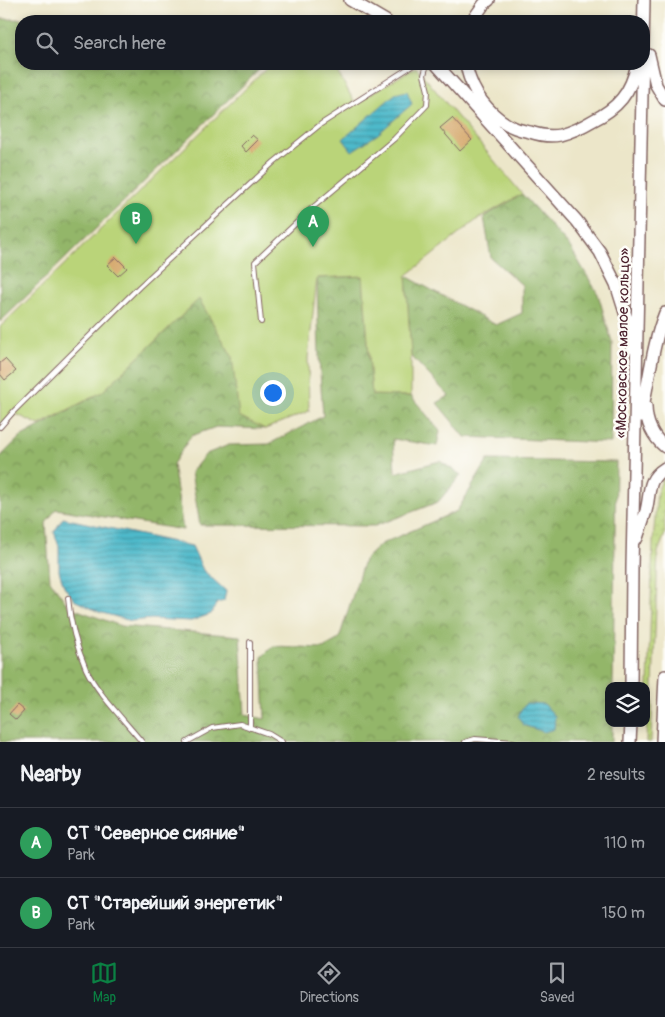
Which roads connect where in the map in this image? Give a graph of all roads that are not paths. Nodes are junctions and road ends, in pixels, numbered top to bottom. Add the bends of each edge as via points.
1 (350, 0) edge
2 (488, 0) edge
3 (644, 0) edge
4 (376, 15) edge
5 (476, 15) edge
6 (644, 15) edge
7 (650, 57) edge
8 (406, 70) edge
9 (426, 70) edge
10 (441, 70) edge
11 (468, 70) edge
12 (636, 70) edge
13 (643, 70) edge
14 (665, 100) edge
15 (665, 313) edge
16 (261, 322) dead end
17 (637, 374) junction
18 (647, 392) junction
19 (0, 427) edge
20 (636, 434) junction
21 (665, 447) edge
22 (665, 468) edge
23 (633, 552) junction
24 (68, 598) dead end
25 (250, 642) dead end
26 (665, 676) edge
27 (631, 682) edge
28 (630, 727) edge
29 (250, 728) junction
30 (142, 742) edge
31 (188, 742) edge
32 (282, 742) edge
33 (465, 742) edge
34 (513, 742) edge
35 (630, 742) edge
36 (662, 742) edge

1 - 4 highway
2 - 5 highway
3 - 6 highway, «Московское малое кольцо»
7 - 14 highway via 656,85
8 - 19 lane via 321,124 274,162 138,287
9 - 16 lane via 427,105 394,139 311,209 255,262
10 - 17 highway via 577,221 600,252 616,284 627,319
11 - 12 highway via 480,100 498,118 515,128 541,135 559,135 582,127 617,104 628,91
13 - 17 highway, «Московское малое кольцо»
15 - 18 highway
17 - 20 highway, «Московское малое кольцо»
18 - 20 highway
18 - 21 highway via 646,416 654,437
20 - 23 highway, «Московское малое кольцо»
22 - 23 highway via 651,484
23 - 27 highway, «Московское малое кольцо»
24 - 30 lane via 70,618 86,669
25 - 29 lane
26 - 36 highway
28 - 35 highway
29 - 31 lane via 240,724 212,728
29 - 32 lane
33 - 34 lane via 475,739

